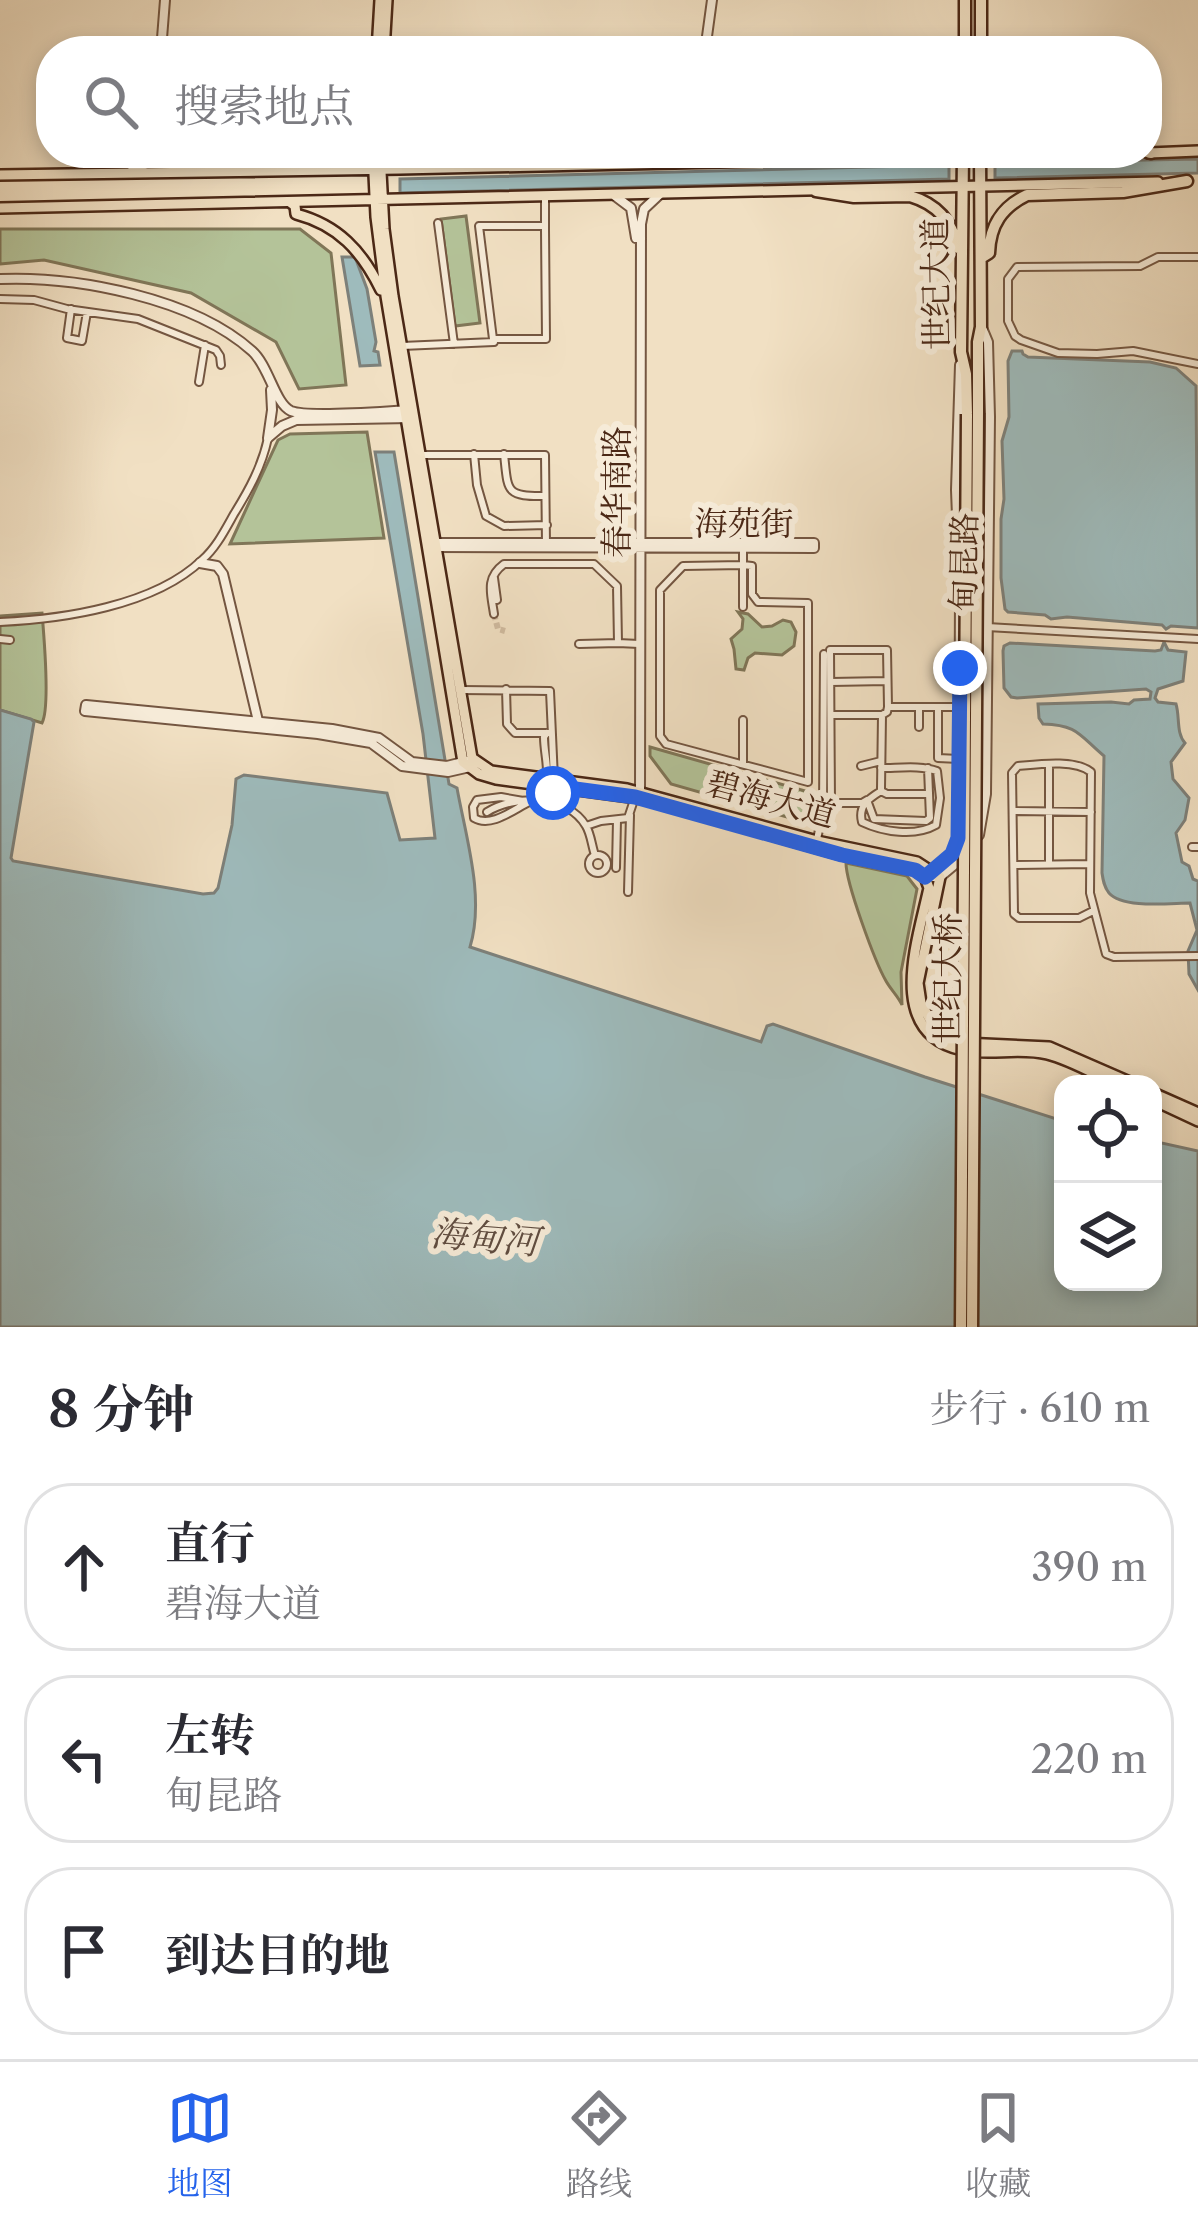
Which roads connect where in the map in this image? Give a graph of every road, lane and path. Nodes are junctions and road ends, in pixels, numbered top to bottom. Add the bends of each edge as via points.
1 (166, 0) edge
2 (384, 0) edge
3 (714, 0) edge
4 (965, 0) edge
5 (981, 0) edge
6 (163, 36) edge
7 (381, 36) edge
8 (709, 36) edge
9 (965, 36) edge
10 (981, 36) edge
11 (1198, 151) edge
12 (1162, 152) edge
13 (138, 168) edge
14 (192, 168) edge
15 (378, 168) junction
16 (477, 168) edge
17 (963, 168) edge
18 (980, 168) edge
19 (284, 169) joint
20 (203, 171) junction
21 (130, 172) junction
22 (0, 175) edge
23 (1192, 181) edge
24 (963, 187) junction
25 (980, 187) junction
26 (816, 191) junction
27 (661, 194) junction
28 (614, 196) junction
29 (545, 197) junction
30 (379, 201) junction
31 (291, 203) junction
32 (0, 208) edge
33 (438, 223) dead end
34 (545, 226) junction
35 (962, 253) junction
36 (981, 257) junction
37 (1198, 258) edge
38 (0, 280) edge
39 (386, 296) junction
40 (0, 299) edge
41 (543, 303) dead end
42 (71, 309) junction
43 (87, 311) junction
44 (981, 327) junction
45 (543, 340) junction
46 (454, 344) junction
47 (205, 345) junction
48 (402, 346) junction
49 (962, 352) junction
50 (1198, 362) edge
51 (220, 365) dead end
52 (200, 382) dead end
53 (409, 414) junction
54 (973, 414) junction
55 (268, 438) junction
56 (420, 454) junction
57 (474, 454) junction
58 (504, 454) junction
59 (547, 496) junction
60 (547, 525) junction
61 (431, 545) junction
62 (541, 545) junction
63 (639, 545) junction
64 (743, 545) junction
65 (200, 563) junction
66 (536, 563) junction
67 (743, 566) junction
68 (493, 574) junction
69 (497, 599) dead end
70 (743, 607) dead end
71 (494, 614) tunnel mouth
72 (0, 622) edge
73 (986, 631) junction
74 (960, 635) junction
75 (1198, 639) edge
76 (617, 643) junction
77 (579, 644) dead end
78 (638, 644) junction
79 (824, 654) dead end
80 (830, 682) junction
81 (887, 682) junction
82 (506, 689) junction
83 (460, 690) junction
84 (538, 706) dead end
85 (551, 706) junction
86 (888, 707) junction
87 (919, 707) junction
88 (938, 707) junction
89 (959, 707) junction
90 (830, 715) junction
91 (882, 715) junction
92 (743, 720) dead end
93 (257, 723) junction
94 (919, 727) dead end
95 (550, 733) junction
96 (959, 759) junction
97 (743, 764) junction
98 (465, 765) junction
99 (881, 765) junction
100 (1049, 765) junction
101 (861, 766) dead end
102 (808, 767) junction
103 (928, 768) junction
104 (824, 772) junction
105 (550, 782) junction
106 (880, 791) junction
107 (929, 794) junction
108 (959, 794) junction
109 (986, 794) junction
110 (638, 795) junction
111 (867, 800) junction
112 (552, 801) junction
113 (529, 802) junction
114 (487, 812) dead end
115 (1013, 812) junction
116 (1049, 812) junction
117 (1091, 812) junction
118 (630, 815) junction
119 (617, 820) junction
120 (586, 826) junction
121 (816, 844) junction
122 (595, 855) dead end
123 (1049, 864) junction
124 (1090, 864) junction
125 (1013, 865) junction
126 (616, 868) dead end
127 (932, 874) junction
128 (628, 892) dead end
129 (1093, 911) junction
130 (1198, 956) edge
131 (1095, 1075) edge
132 (1114, 1075) edge
133 (1162, 1100) edge
134 (1198, 1117) edge
135 (961, 1327) edge
136 (972, 1327) edge

1 - 6 street
2 - 7 main road
3 - 8 street
4 - 9 highway
5 - 10 highway
11 - 12 main road
13 - 21 street
14 - 20 street
15 - 16 main road
15 - 19 main road
15 - 30 main road
17 - 24 highway, 世纪大道
18 - 25 highway, 世纪大道
19 - 20 main road
20 - 21 main road
21 - 22 main road
23 - 25 main road
23 - 36 highway via 1028,195 1000,216
24 - 25 main road
24 - 26 main road
24 - 35 highway, 世纪大道
25 - 36 highway, 世纪大道
26 - 27 main road
26 - 35 highway via 921,199 945,217
27 - 28 main road
27 - 63 street, 春华南路 via 641,224
28 - 29 main road
28 - 63 street, 春华南路 via 632,208 635,224
29 - 30 main road
29 - 34 street
30 - 31 main road
30 - 39 main road
30 - 48 main road
31 - 32 main road
31 - 39 main road via 296,214 352,244
33 - 46 street
34 - 45 street
34 - 45 street via 479,226 493,339
35 - 49 highway, 世纪大道
36 - 44 highway, 世纪大道
37 - 50 street via 1140,268 1018,270 1011,321 1022,337 1058,350 1132,348
38 - 53 street via 86,284 182,311 256,354 281,403 295,412
38 - 55 street via 124,295 226,336 267,377
39 - 53 main road
40 - 42 street
41 - 45 street
42 - 43 street
42 - 43 street via 67,338 82,341
43 - 47 street via 138,319
44 - 54 highway, 世纪大道
44 - 73 street, 甸昆路 via 990,417
45 - 46 street
46 - 48 street
47 - 51 street via 219,352
47 - 52 street
48 - 53 main road
49 - 54 highway, 世纪大道
49 - 74 street, 甸昆路
53 - 55 street via 296,420
53 - 56 main road
53 - 61 main road
54 - 135 highway, 世纪大桥, bridge
54 - 136 highway, 世纪大桥, bridge
55 - 65 street via 242,502
56 - 57 street
56 - 61 main road
57 - 58 street
57 - 60 street via 491,521
58 - 59 street via 511,492
58 - 59 street via 545,455
59 - 60 street
60 - 62 street
61 - 62 street, 海苑街
61 - 83 main road
61 - 98 main road
62 - 63 street, 海苑街
62 - 66 street
63 - 64 street, 海苑街
63 - 78 street, 春华南路
64 - 64 street, 海苑街 via 814,543 814,548
64 - 67 street
65 - 72 street via 118,604
65 - 93 street via 223,574
66 - 68 street via 504,564
66 - 76 street via 594,563 617,586
67 - 70 street
67 - 97 street via 682,566 659,600 661,739
67 - 102 street via 752,566 758,602 808,604
68 - 69 street
68 - 71 street
73 - 74 street
73 - 75 street
73 - 109 street, 甸昆路
74 - 89 street, 甸昆路
76 - 77 street
76 - 78 street
78 - 110 street, 春华南路
79 - 104 street
80 - 81 street
80 - 81 street via 830,650 887,650
80 - 90 street
81 - 86 street
82 - 83 street
82 - 85 street via 548,690
82 - 95 street via 507,724 515,733
83 - 98 main road via 470,748
84 - 85 street
85 - 95 street
86 - 87 street
86 - 91 street
87 - 88 street
87 - 94 street
88 - 89 street
88 - 96 street via 938,758
89 - 96 street, 甸昆路
90 - 91 street
90 - 111 street via 831,803
91 - 99 street
92 - 97 street
93 - 93 street via 86,705 85,712
93 - 98 street via 371,743 402,766
95 - 105 street
96 - 108 street, 甸昆路
97 - 102 street via 808,782
98 - 105 main road, 碧海大道
99 - 101 street
99 - 103 street
99 - 106 street
100 - 115 street via 1013,770
100 - 116 street
100 - 117 street via 1088,768
102 - 104 street
103 - 107 street
103 - 111 street via 940,780 935,827 919,833 866,824
104 - 121 street
105 - 110 main road, 碧海大道
105 - 112 street
106 - 107 street
106 - 111 street
107 - 111 street via 924,822 874,819
108 - 109 street
108 - 127 street, 甸昆路 via 957,843
109 - 127 street, 甸昆路 via 966,856
110 - 118 street
110 - 121 main road, 碧海大道
112 - 113 street
112 - 120 street
113 - 113 street via 485,823 473,815 480,798
113 - 114 street
115 - 116 street
115 - 125 street
116 - 117 street
116 - 123 street
117 - 124 street
118 - 119 street
118 - 128 street
119 - 120 street
119 - 126 street
120 - 122 street
121 - 127 main road, 碧海大道 via 917,862
123 - 124 street
123 - 125 street
124 - 129 street
125 - 129 street via 1016,916 1078,918
127 - 131 main road via 910,989 925,1028 961,1050 1041,1052
127 - 132 main road via 918,983 933,1024 964,1043 1055,1049
129 - 130 street via 1110,956
133 - 134 main road

